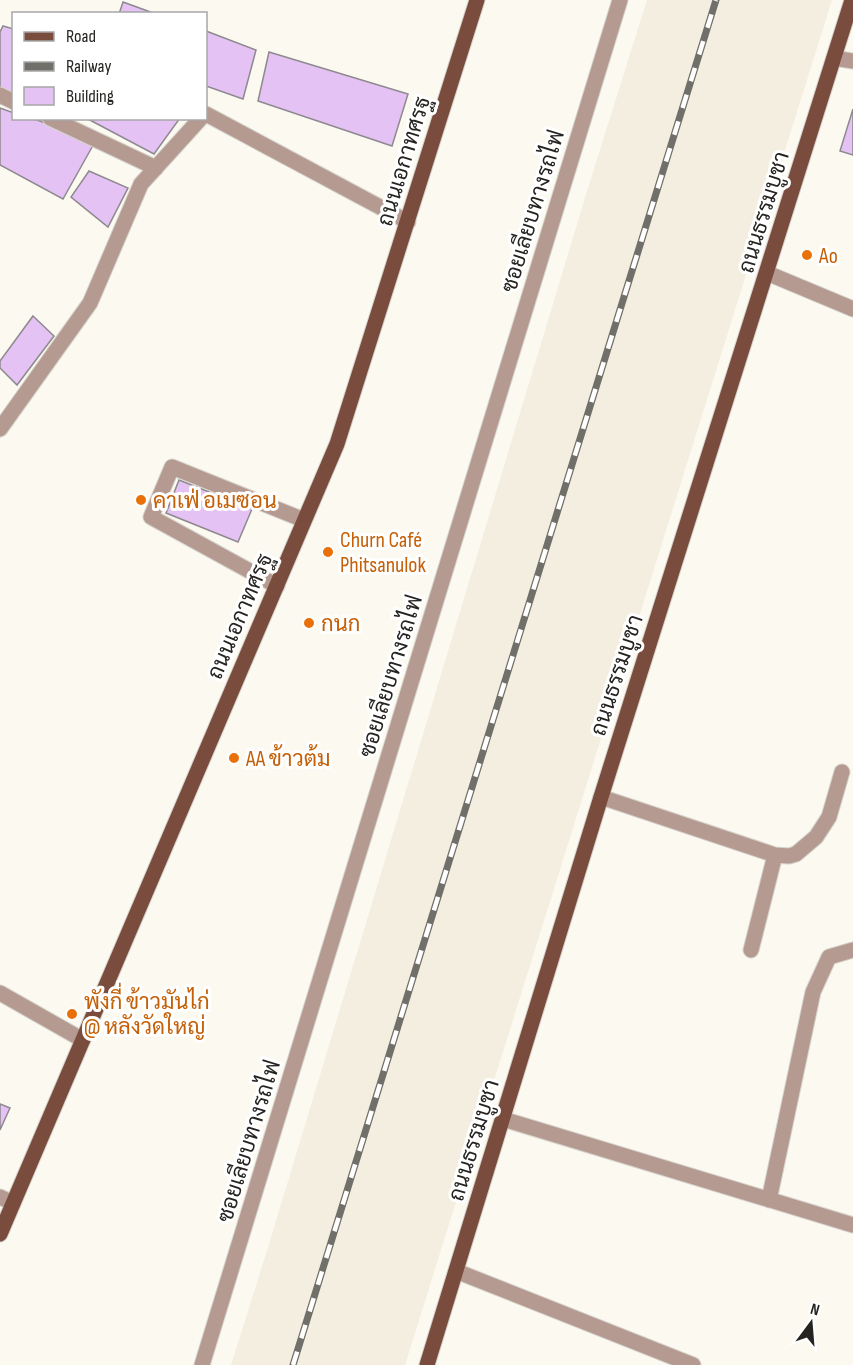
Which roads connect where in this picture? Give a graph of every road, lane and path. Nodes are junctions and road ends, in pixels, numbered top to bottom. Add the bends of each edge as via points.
1 (477, 0) edge
2 (620, 0) edge
3 (852, 0) edge
4 (834, 58) junction
5 (853, 61) edge
6 (207, 115) edge
7 (54, 120) edge
8 (199, 120) edge
9 (156, 168) junction
10 (408, 222) junction
11 (767, 273) junction
12 (853, 309) edge
13 (0, 429) edge
14 (304, 520) junction
15 (277, 586) junction
16 (842, 771) dead end
17 (601, 797) junction
18 (775, 855) junction
19 (751, 950) dead end
20 (853, 950) edge
21 (0, 993) edge
22 (83, 1040) junction
23 (503, 1119) junction
24 (7, 1200) edge
25 (769, 1200) junction
26 (853, 1225) edge
27 (0, 1233) edge
28 (456, 1271) junction
29 (202, 1365) edge
30 (427, 1365) edge
31 (693, 1365) edge

1 - 10 main road, ถนนเอกาทศรฐ
2 - 29 street, ซอยเลียบทางรถไฟ
3 - 4 main road, ถนนธรรมบูชา
4 - 5 street
4 - 11 main road, ถนนธรรมบูชา
6 - 10 street
7 - 9 street
8 - 9 street
9 - 13 street via 141,184 90,303
10 - 14 main road, ถนนเอกาทศรฐ via 337,444
11 - 12 street
11 - 17 main road, ถนนธรรมบูชา
14 - 15 main road, ถนนเอกาทศรฐ
14 - 15 street via 172,467 159,497 151,517
15 - 22 main road, ถนนเอกาทศรฐ
16 - 18 street via 829,817 816,837 796,855
17 - 18 street
17 - 23 main road, ถนนธรรมบูชา
18 - 19 street
20 - 25 street via 829,957 813,993
21 - 22 street
22 - 24 main road, ถนนเอกาทศรฐ
23 - 25 street
23 - 28 main road, ถนนธรรมบูชา
24 - 27 main road, ถนนเอกาทศรฐ
25 - 26 street
28 - 30 main road, ถนนธรรมบูชา
28 - 31 street

